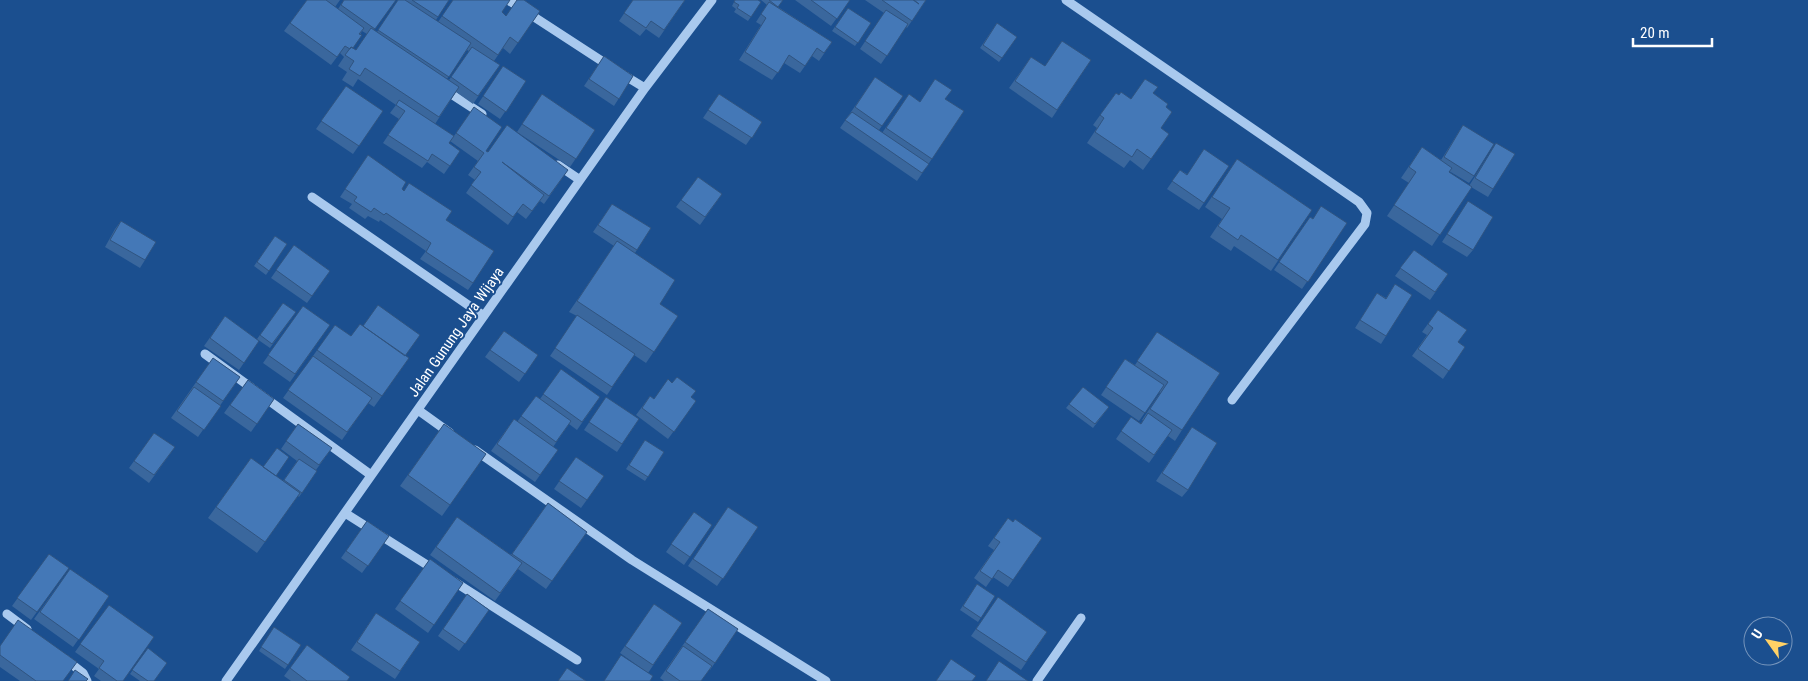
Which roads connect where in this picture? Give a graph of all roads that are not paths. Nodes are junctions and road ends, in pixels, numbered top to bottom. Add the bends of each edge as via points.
1 (508, 0) edge
2 (712, 0) edge
3 (1066, 0) edge
4 (434, 82) edge
5 (645, 88) junction
6 (491, 120) edge
7 (548, 158) edge
8 (580, 180) junction
9 (312, 197) dead end
10 (484, 316) junction
11 (205, 354) dead end
12 (1232, 400) dead end
13 (418, 410) junction
14 (371, 475) junction
15 (345, 513) junction
16 (7, 614) dead end
17 (1081, 618) dead end
18 (37, 638) edge
19 (60, 655) edge
20 (577, 660) dead end
21 (87, 681) edge
22 (226, 681) edge
23 (826, 681) edge
24 (1037, 681) edge

1 - 5 street
2 - 5 street, Jalan Gunung Jaya Wijaya
3 - 12 street via 1359,202 1367,213 1365,224
4 - 6 street
5 - 8 street, Jalan Gunung Jaya Wijaya
7 - 8 street
8 - 10 street, Jalan Gunung Jaya Wijaya
9 - 10 street
10 - 13 street, Jalan Gunung Jaya Wijaya
11 - 14 street
13 - 14 street, Jalan Gunung Jaya Wijaya
13 - 23 street via 632,560
14 - 15 street, Jalan Gunung Jaya Wijaya
15 - 20 street
15 - 22 street, Jalan Gunung Jaya Wijaya
16 - 18 street
17 - 24 street
19 - 21 street via 83,673

